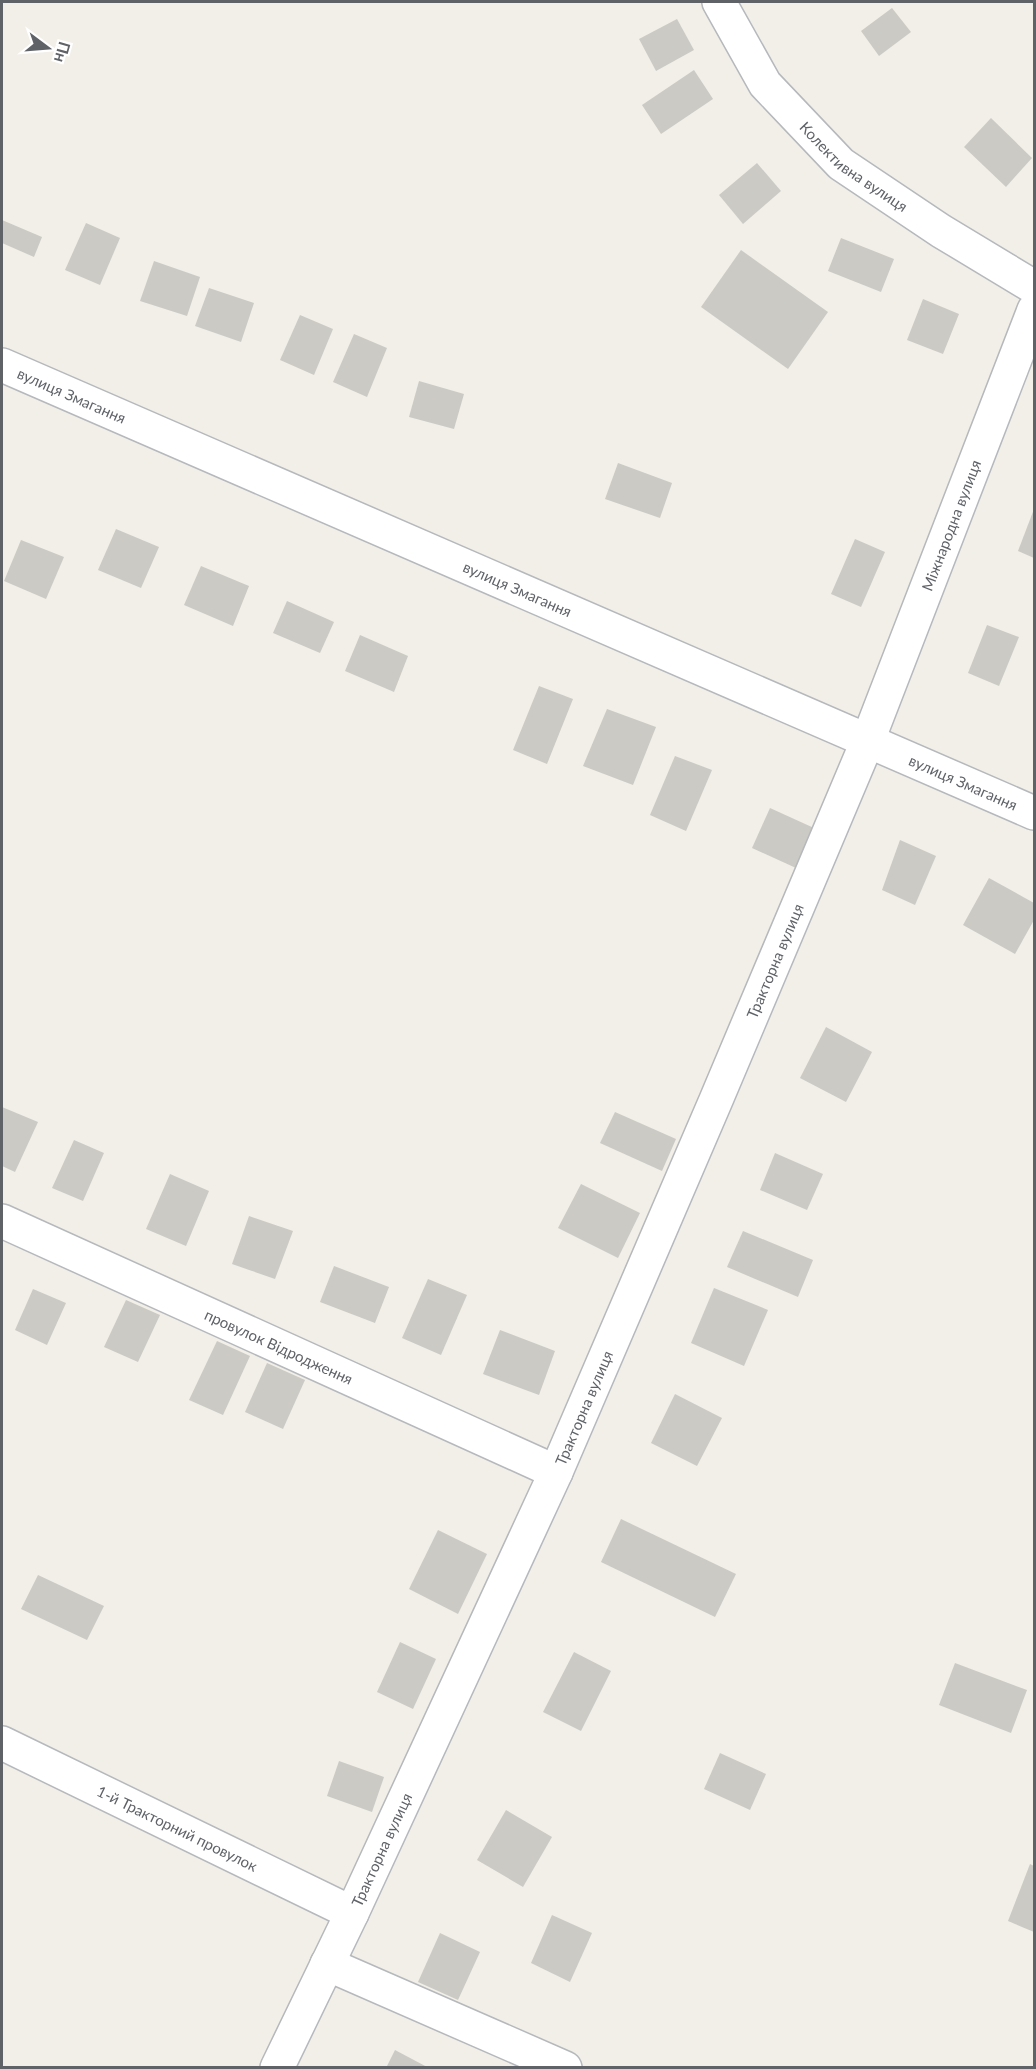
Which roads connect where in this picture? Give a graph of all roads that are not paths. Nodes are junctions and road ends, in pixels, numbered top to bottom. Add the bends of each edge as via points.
1 (719, 2) edge
2 (1035, 287) edge
3 (1035, 310) edge
4 (2, 365) edge
5 (868, 740) junction
6 (1035, 813) edge
7 (2, 1221) edge
8 (556, 1472) junction
9 (2, 1743) edge
10 (352, 1913) junction
11 (327, 1964) junction
12 (278, 2067) edge
13 (565, 2067) edge

1 - 2 street, Колективна вулиця via 765,84 841,164 940,231
3 - 5 street, Міжнародна вулиця
4 - 5 street, вулиця Змагання
5 - 6 street, вулиця Змагання
5 - 8 street, Тракторна вулиця
7 - 8 street, провулок Відродження
8 - 10 street, Тракторна вулиця
9 - 10 street, 1-й Тракторний провулок
10 - 11 street, Тракторна вулиця
11 - 12 street, Тракторна вулиця
11 - 13 street

